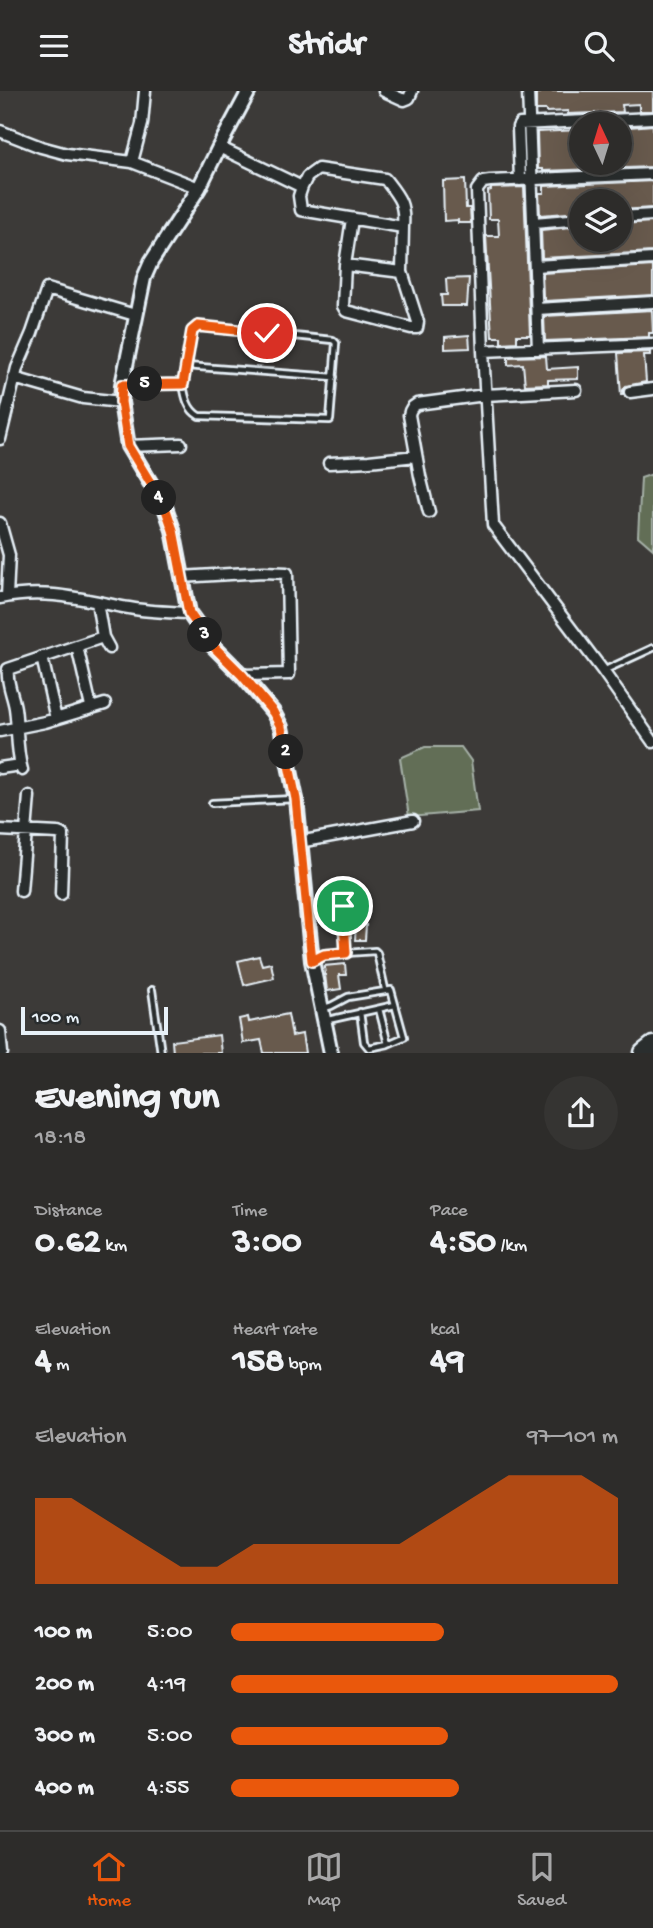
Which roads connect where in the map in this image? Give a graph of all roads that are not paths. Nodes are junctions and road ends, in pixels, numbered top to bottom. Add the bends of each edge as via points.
1 (145, 91) edge
2 (249, 91) edge
3 (384, 91) edge
4 (412, 91) edge
5 (528, 91) edge
6 (653, 118) edge
7 (530, 124) junction
8 (0, 131) edge
9 (219, 147) junction
10 (132, 162) junction
11 (653, 174) edge
12 (532, 179) junction
13 (520, 180) junction
14 (302, 187) junction
15 (199, 188) junction
16 (653, 215) edge
17 (632, 216) edge
18 (352, 219) junction
19 (569, 220) edge
20 (534, 222) junction
21 (403, 227) junction
22 (653, 260) edge
23 (345, 265) junction
24 (535, 266) junction
25 (402, 272) junction
26 (653, 302) edge
27 (537, 309) junction
28 (135, 315) junction
29 (653, 344) edge
30 (538, 349) junction
31 (483, 351) junction
32 (186, 366) junction
33 (334, 377) junction
34 (14, 378) junction
35 (183, 384) junction
36 (122, 385) junction
37 (653, 389) edge
38 (576, 390) dead end
39 (630, 392) dead end
40 (485, 395) junction
41 (121, 402) junction
42 (0, 439) edge
43 (181, 444) dead end
44 (128, 446) junction
45 (416, 456) junction
46 (329, 463) dead end
47 (429, 512) dead end
48 (0, 523) edge
49 (181, 576) junction
50 (3, 597) edge
51 (97, 602) junction
52 (189, 613) junction
53 (103, 637) junction
54 (77, 646) junction
55 (109, 648) dead end
56 (653, 648) edge
57 (42, 657) junction
58 (603, 671) junction
59 (242, 675) junction
60 (105, 704) dead end
61 (92, 707) junction
62 (56, 719) junction
63 (15, 729) junction
64 (0, 731) edge
65 (653, 742) edge
66 (0, 768) edge
67 (29, 796) dead end
68 (296, 799) junction
69 (212, 803) dead end
70 (413, 821) dead end
71 (0, 830) edge
72 (25, 831) junction
73 (299, 842) junction
74 (21, 891) dead end
75 (61, 894) dead end
76 (341, 902) dead end
77 (346, 953) junction
78 (312, 961) junction
79 (152, 990) dead end
80 (385, 990) junction
81 (395, 1005) junction
82 (379, 1009) junction
83 (360, 1012) junction
84 (323, 1014) junction
85 (0, 1031) edge
86 (388, 1044) junction
87 (653, 1047) edge
88 (2, 1053) edge
89 (161, 1053) edge
90 (331, 1053) edge
91 (644, 1053) edge

1 - 10 street
2 - 9 street
3 - 4 street via 404,100
5 - 7 street
6 - 7 street
7 - 12 street
7 - 13 street via 518,127
8 - 10 street via 67,154
9 - 14 street
9 - 15 street
10 - 15 street
11 - 12 street
12 - 13 street
12 - 20 street
13 - 31 street via 483,182 477,190
14 - 18 street via 301,210
14 - 21 street via 318,169 386,179 402,201
15 - 28 street via 151,262
16 - 17 street
18 - 21 street
18 - 23 street
19 - 20 street
20 - 24 street
21 - 25 street
22 - 24 street
23 - 25 street
23 - 25 street via 342,300 346,311 417,328
24 - 27 street
26 - 27 street
27 - 30 street
28 - 34 street via 47,289
28 - 36 street
29 - 30 street
30 - 31 street
31 - 40 street
32 - 33 lane
32 - 33 lane via 192,331 201,326 333,340
32 - 35 lane
33 - 35 lane via 330,420 199,416 186,398
34 - 41 street via 83,398
34 - 42 street
35 - 36 lane
36 - 41 street
37 - 39 street
38 - 40 street
40 - 45 street via 413,406 409,415
40 - 58 street via 493,525
41 - 44 street
43 - 44 street
44 - 49 street via 165,507
45 - 46 street
45 - 47 street
48 - 50 street via 9,555
49 - 52 street
49 - 59 street via 287,573 289,674
50 - 51 street via 49,594
51 - 52 street
51 - 53 street
52 - 59 street
53 - 54 street
53 - 55 street
54 - 57 street
54 - 61 street
56 - 58 lane
57 - 62 street
57 - 63 street via 8,669
58 - 65 street
59 - 68 street via 281,727
60 - 61 street
61 - 62 street
62 - 63 street
63 - 64 street
63 - 66 street via 21,767
67 - 72 street
68 - 69 lane
68 - 73 street
70 - 73 street
71 - 72 street
72 - 74 street
72 - 75 street via 63,835
73 - 78 street
76 - 77 lane
77 - 78 lane
77 - 80 lane via 375,951
78 - 84 street
79 - 89 lane
80 - 81 lane via 391,990
80 - 84 lane via 348,997
81 - 82 lane
81 - 86 lane via 404,1036
82 - 83 lane
82 - 86 lane
83 - 84 lane
83 - 86 lane via 366,1046
84 - 90 street
85 - 88 street
87 - 91 highway

